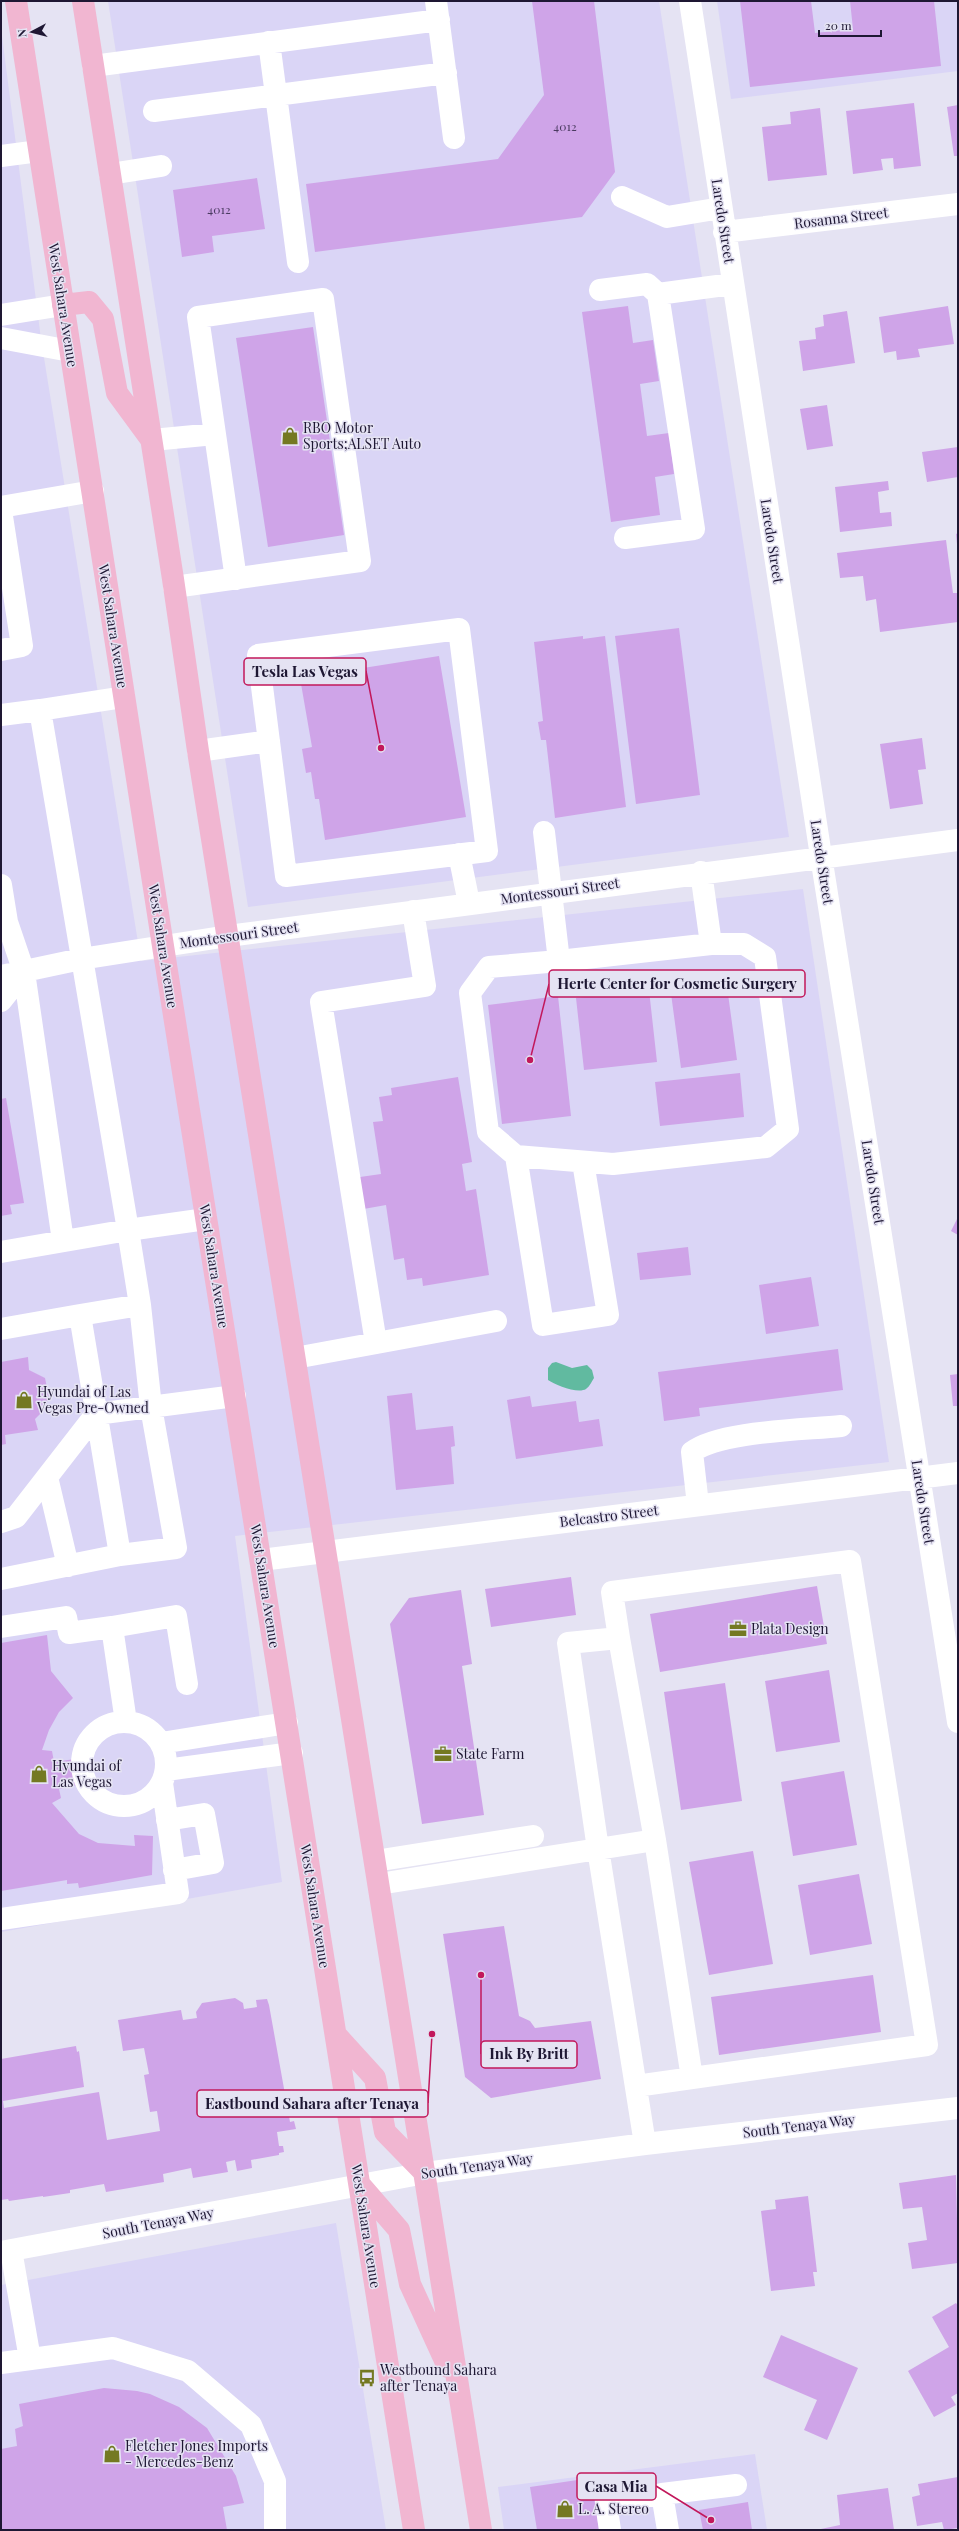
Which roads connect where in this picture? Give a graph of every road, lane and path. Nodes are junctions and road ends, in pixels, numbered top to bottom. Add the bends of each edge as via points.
1 (16, 1) edge
2 (83, 1) edge
3 (690, 1) edge
4 (437, 10) edge
5 (269, 42) junction
6 (93, 66) junction
7 (446, 72) junction
8 (276, 95) junction
9 (154, 111) dead end
10 (454, 138) dead end
11 (39, 151) junction
12 (1, 156) edge
13 (161, 166) dead end
14 (110, 174) junction
15 (622, 197) dead end
16 (958, 204) edge
17 (721, 208) junction
18 (724, 232) junction
19 (298, 262) dead end
20 (732, 284) junction
21 (600, 290) dead end
22 (658, 294) junction
23 (63, 305) junction
24 (1, 315) edge
25 (1, 338) edge
26 (70, 351) junction
27 (215, 434) junction
28 (152, 440) junction
29 (93, 491) junction
30 (1, 508) edge
31 (625, 538) dead end
32 (236, 579) junction
33 (174, 587) junction
34 (1, 650) edge
35 (124, 697) junction
36 (40, 710) junction
37 (1, 715) edge
38 (269, 741) junction
39 (198, 751) junction
40 (544, 832) dead end
41 (958, 840) edge
42 (459, 854) junction
43 (821, 856) junction
44 (701, 872) junction
45 (1, 885) edge
46 (552, 892) junction
47 (469, 904) junction
48 (413, 911) junction
49 (4, 923) edge
50 (228, 936) junction
51 (711, 944) junction
52 (163, 946) junction
53 (81, 959) junction
54 (559, 961) junction
55 (24, 972) junction
56 (1, 976) edge
57 (1, 1000) edge
58 (516, 1156) junction
59 (583, 1162) junction
60 (206, 1219) junction
61 (128, 1230) junction
62 (63, 1241) junction
63 (1, 1252) edge
64 (140, 1305) junction
65 (80, 1315) junction
66 (496, 1321) dead end
67 (1, 1329) edge
68 (376, 1343) junction
69 (295, 1358) junction
70 (235, 1396) junction
71 (151, 1407) junction
72 (96, 1414) junction
73 (841, 1426) dead end
74 (958, 1473) edge
75 (47, 1477) junction
76 (920, 1478) junction
77 (698, 1505) junction
78 (1, 1522) edge
79 (326, 1551) junction
80 (120, 1555) junction
81 (261, 1560) junction
82 (68, 1566) junction
83 (1, 1579) edge
84 (1, 1627) edge
85 (112, 1627) junction
86 (619, 1638) junction
87 (187, 1684) dead end
88 (126, 1722) junction
89 (958, 1722) edge
90 (287, 1723) junction
91 (161, 1743) junction
92 (292, 1753) junction
93 (164, 1777) junction
94 (167, 1820) junction
95 (533, 1836) dead end
96 (655, 1840) junction
97 (598, 1849) junction
98 (376, 1861) junction
99 (174, 1870) junction
100 (379, 1884) junction
101 (1, 1919) edge
102 (336, 2035) junction
103 (692, 2078) junction
104 (636, 2086) junction
105 (958, 2108) edge
106 (645, 2144) junction
107 (425, 2173) junction
108 (360, 2185) junction
109 (6, 2251) edge
110 (30, 2359) junction
111 (1, 2363) edge
112 (459, 2390) junction
113 (736, 2485) dead end
114 (662, 2494) junction
115 (275, 2530) edge
116 (414, 2530) edge
117 (481, 2530) edge
118 (610, 2530) edge
119 (668, 2530) edge

1 - 11 main road, West Sahara Avenue
2 - 6 main road
3 - 17 street, Laredo Street
4 - 5 street
4 - 7 street
5 - 6 street
5 - 8 street
6 - 14 main road
7 - 8 street
7 - 10 street
8 - 9 street
8 - 19 street
11 - 12 street
11 - 23 main road, West Sahara Avenue
13 - 14 street
14 - 28 main road
15 - 17 street via 667,217
16 - 18 street, Rosanna Street
17 - 18 street, Laredo Street
18 - 20 street, Laredo Street
20 - 22 street
20 - 43 street, Laredo Street
21 - 22 street via 646,284
22 - 31 street via 694,529
23 - 24 street
23 - 26 main road, West Sahara Avenue
23 - 28 main road via 89,302 103,319 117,393
25 - 26 street
26 - 29 main road, West Sahara Avenue
27 - 28 street
27 - 32 street
27 - 32 street via 198,317 323,299 360,561
28 - 33 main road
29 - 30 street
29 - 35 main road, West Sahara Avenue
30 - 34 street via 22,646
32 - 33 street
33 - 39 main road
35 - 36 street
35 - 52 main road, West Sahara Avenue
36 - 37 street
36 - 53 street
38 - 39 street
38 - 42 street via 286,876
38 - 42 street via 258,655 459,629 487,851
39 - 50 main road
40 - 46 street
41 - 43 street, Montessouri Street
42 - 47 street
43 - 44 street, Montessouri Street
43 - 76 street, Laredo Street
44 - 46 street, Montessouri Street
44 - 51 street
45 - 49 street
46 - 47 street, Montessouri Street
46 - 54 street
47 - 48 street, Montessouri Street
48 - 50 street, Montessouri Street
48 - 68 street via 425,986 321,1002
49 - 55 street
50 - 52 street, Montessouri Street
50 - 69 main road
51 - 54 street
51 - 59 street via 744,944 765,956 788,1128 766,1147 613,1164
52 - 53 street, Montessouri Street
52 - 60 main road, West Sahara Avenue
53 - 55 street, Montessouri Street
53 - 61 street
54 - 58 street via 489,967 470,993 488,1132
55 - 56 street, Montessouri Street
55 - 57 street
55 - 62 street
58 - 59 street
58 - 59 street via 543,1325 608,1315
60 - 61 street
60 - 70 main road, West Sahara Avenue
61 - 62 street
61 - 64 street
62 - 63 street
64 - 65 street
64 - 71 street
65 - 67 street
65 - 72 street
66 - 68 street
68 - 69 street
69 - 79 main road
70 - 71 street
70 - 81 main road, West Sahara Avenue
71 - 72 street
71 - 80 street via 176,1548
72 - 75 street
72 - 80 street
73 - 77 street via 730,1438 701,1446 692,1452
74 - 76 street, Belcastro Street
75 - 78 street via 16,1517
75 - 82 street
76 - 77 street, Belcastro Street
76 - 89 street, Laredo Street
77 - 79 street, Belcastro Street
79 - 81 street, Belcastro Street
79 - 98 main road
80 - 82 street
81 - 90 main road, West Sahara Avenue
82 - 83 street
84 - 85 street via 66,1617 69,1633
85 - 87 street via 176,1616
85 - 88 street
86 - 96 street
86 - 97 street via 568,1643
86 - 103 street via 612,1592 850,1561 927,2044
88 - 91 street via 140,1725 152,1732
88 - 93 street via 106,1726 90,1739 84,1751 82,1765 85,1778 92,1790 102,1800 128,1806 142,1802 153,1794
90 - 91 street
90 - 92 main road, West Sahara Avenue
91 - 93 street via 166,1756
92 - 93 street
92 - 102 main road, West Sahara Avenue
93 - 94 street
94 - 99 street
94 - 99 street via 204,1814 213,1863
95 - 98 street
96 - 97 street
96 - 103 street
97 - 100 street
97 - 104 street
98 - 100 main road
99 - 101 street via 178,1893
100 - 107 main road
102 - 107 main road via 375,2078 385,2132
102 - 108 main road, West Sahara Avenue
103 - 104 street
104 - 106 street
105 - 106 street, South Tenaya Way
106 - 107 street, South Tenaya Way
107 - 108 street, South Tenaya Way
107 - 112 main road
108 - 109 street, South Tenaya Way
108 - 112 main road via 399,2230 410,2284
108 - 116 main road, West Sahara Avenue
109 - 110 street
110 - 111 street
110 - 115 street via 113,2348 188,2371 251,2424 274,2481
112 - 117 main road
113 - 114 street
114 - 118 street via 606,2503
114 - 119 street

